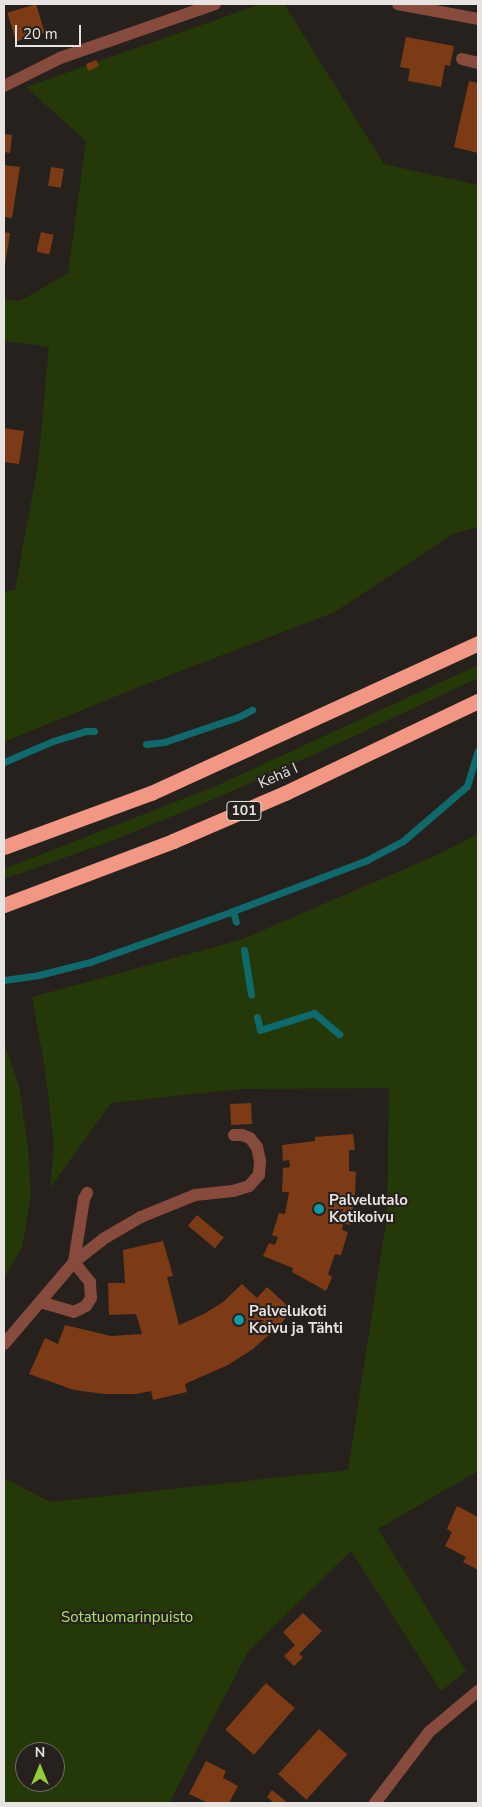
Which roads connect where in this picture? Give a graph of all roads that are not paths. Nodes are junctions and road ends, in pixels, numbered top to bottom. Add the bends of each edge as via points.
1 (215, 4) edge
2 (398, 4) edge
3 (478, 19) edge
4 (462, 59) dead end
5 (478, 62) edge
6 (4, 86) edge
7 (478, 643) edge
8 (478, 701) edge
9 (4, 847) edge
10 (4, 905) edge
11 (234, 1135) dead end
12 (87, 1193) dead end
13 (74, 1262) junction
14 (40, 1302) junction
15 (4, 1344) edge
16 (478, 1690) edge
17 (375, 1803) edge

1 - 6 street via 60,58
2 - 3 street
4 - 5 street
7 - 9 highway via 151,793
8 - 10 highway, Kehä I / 101 via 285,793 190,834
11 - 13 street via 250,1138 257,1147 259,1175 249,1186 195,1195 166,1206 103,1239
12 - 13 street
13 - 14 street
13 - 14 street via 90,1282 91,1298 86,1306 74,1312
14 - 15 street
16 - 17 street via 429,1732

